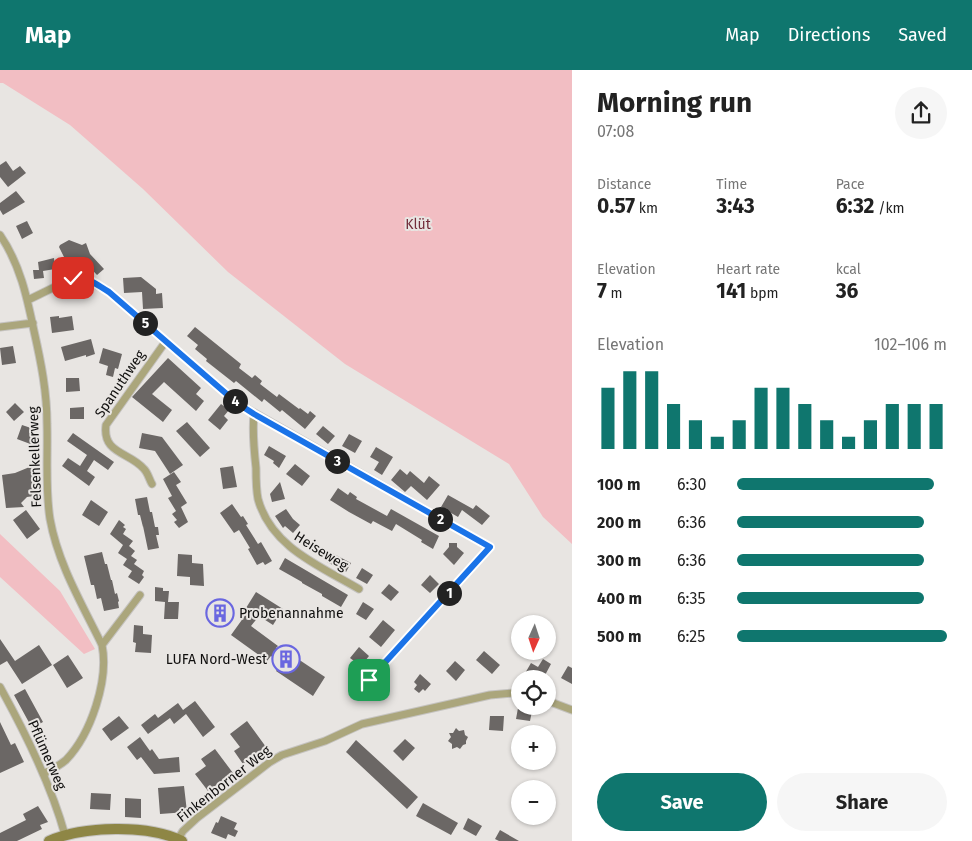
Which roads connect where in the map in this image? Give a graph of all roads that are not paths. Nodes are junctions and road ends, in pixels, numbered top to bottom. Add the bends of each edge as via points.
1 (0, 235) edge
2 (28, 300) junction
3 (32, 323) junction
4 (0, 327) edge
5 (166, 341) junction
6 (254, 414) junction
7 (152, 484) dead end
8 (359, 589) dead end
9 (140, 595) dead end
10 (102, 645) junction
11 (369, 680) dead end
12 (0, 687) edge
13 (511, 693) edge
14 (556, 704) edge
15 (572, 710) edge
16 (43, 774) junction
17 (65, 835) junction
18 (180, 840) edge
19 (49, 841) edge

1 - 2 street, Felsenkellerweg via 16,263
2 - 3 street, Felsenkellerweg
2 - 5 street via 81,277 109,292
3 - 4 street
3 - 10 street, Felsenkellerweg via 46,394 50,520 71,583
5 - 6 street
5 - 7 street, Spanuthweg via 106,425 104,435 110,446 144,469
6 - 8 street, Heiseweg via 252,429 258,498 268,522 294,551
6 - 11 street via 490,547
9 - 10 street
10 - 16 street, Felsenkellerweg via 104,666 91,720 66,759
12 - 16 street, Pflümerweg
13 - 18 street, Finkenborner Weg via 362,724 282,755 198,818 183,831
14 - 15 street
16 - 17 street, Pflümerweg
17 - 18 main road via 93,830 134,830
17 - 19 main road

